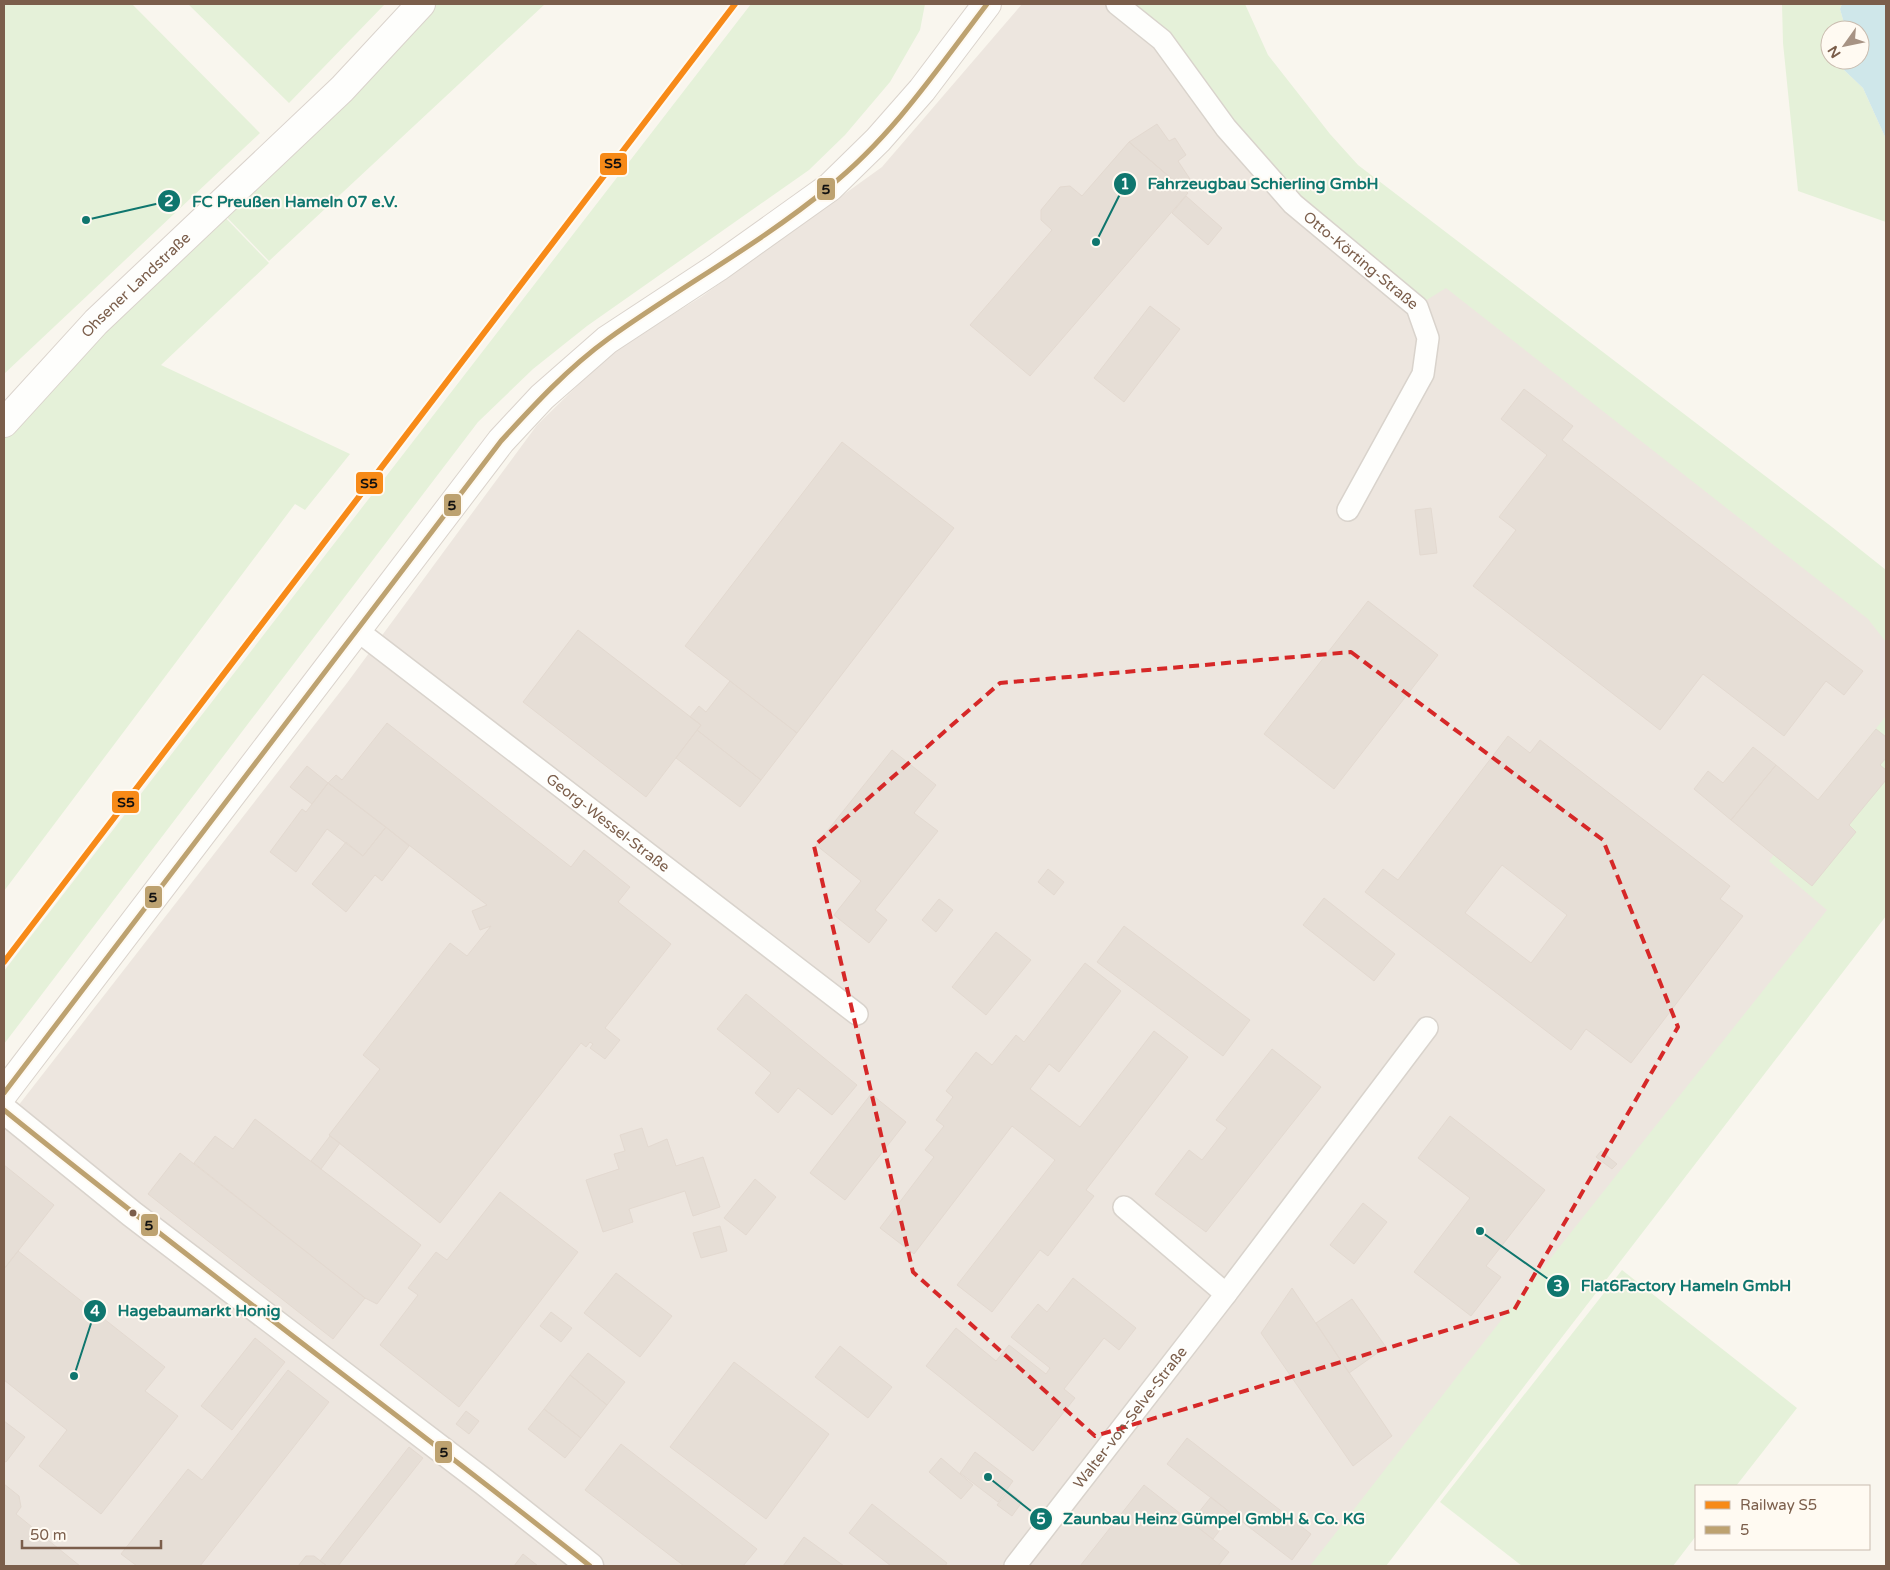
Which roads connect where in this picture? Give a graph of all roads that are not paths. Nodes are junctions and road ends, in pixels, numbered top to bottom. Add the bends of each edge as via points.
1 (421, 4) edge
2 (987, 4) edge
3 (1117, 4) edge
4 (4, 423) edge
5 (1348, 510) dead end
6 (358, 630) junction
7 (856, 1014) dead end
8 (1427, 1028) dead end
9 (4, 1093) edge
10 (4, 1110) edge
11 (1124, 1207) dead end
12 (1226, 1294) junction
13 (590, 1566) edge
14 (1015, 1566) edge

1 - 4 main road, Ohsener Landstraße via 342,89 96,322
2 - 6 main road via 922,90 830,187 718,267 607,340 542,397 501,441
3 - 5 street, Otto-Körting-Straße via 1162,40 1226,128 1294,204 1417,307 1428,338 1423,374
6 - 7 street, Georg-Wessel-Straße
6 - 9 main road
8 - 12 street, Walter-von-Selve-Straße
10 - 13 street via 132,1214
11 - 12 street
12 - 14 street, Walter-von-Selve-Straße

